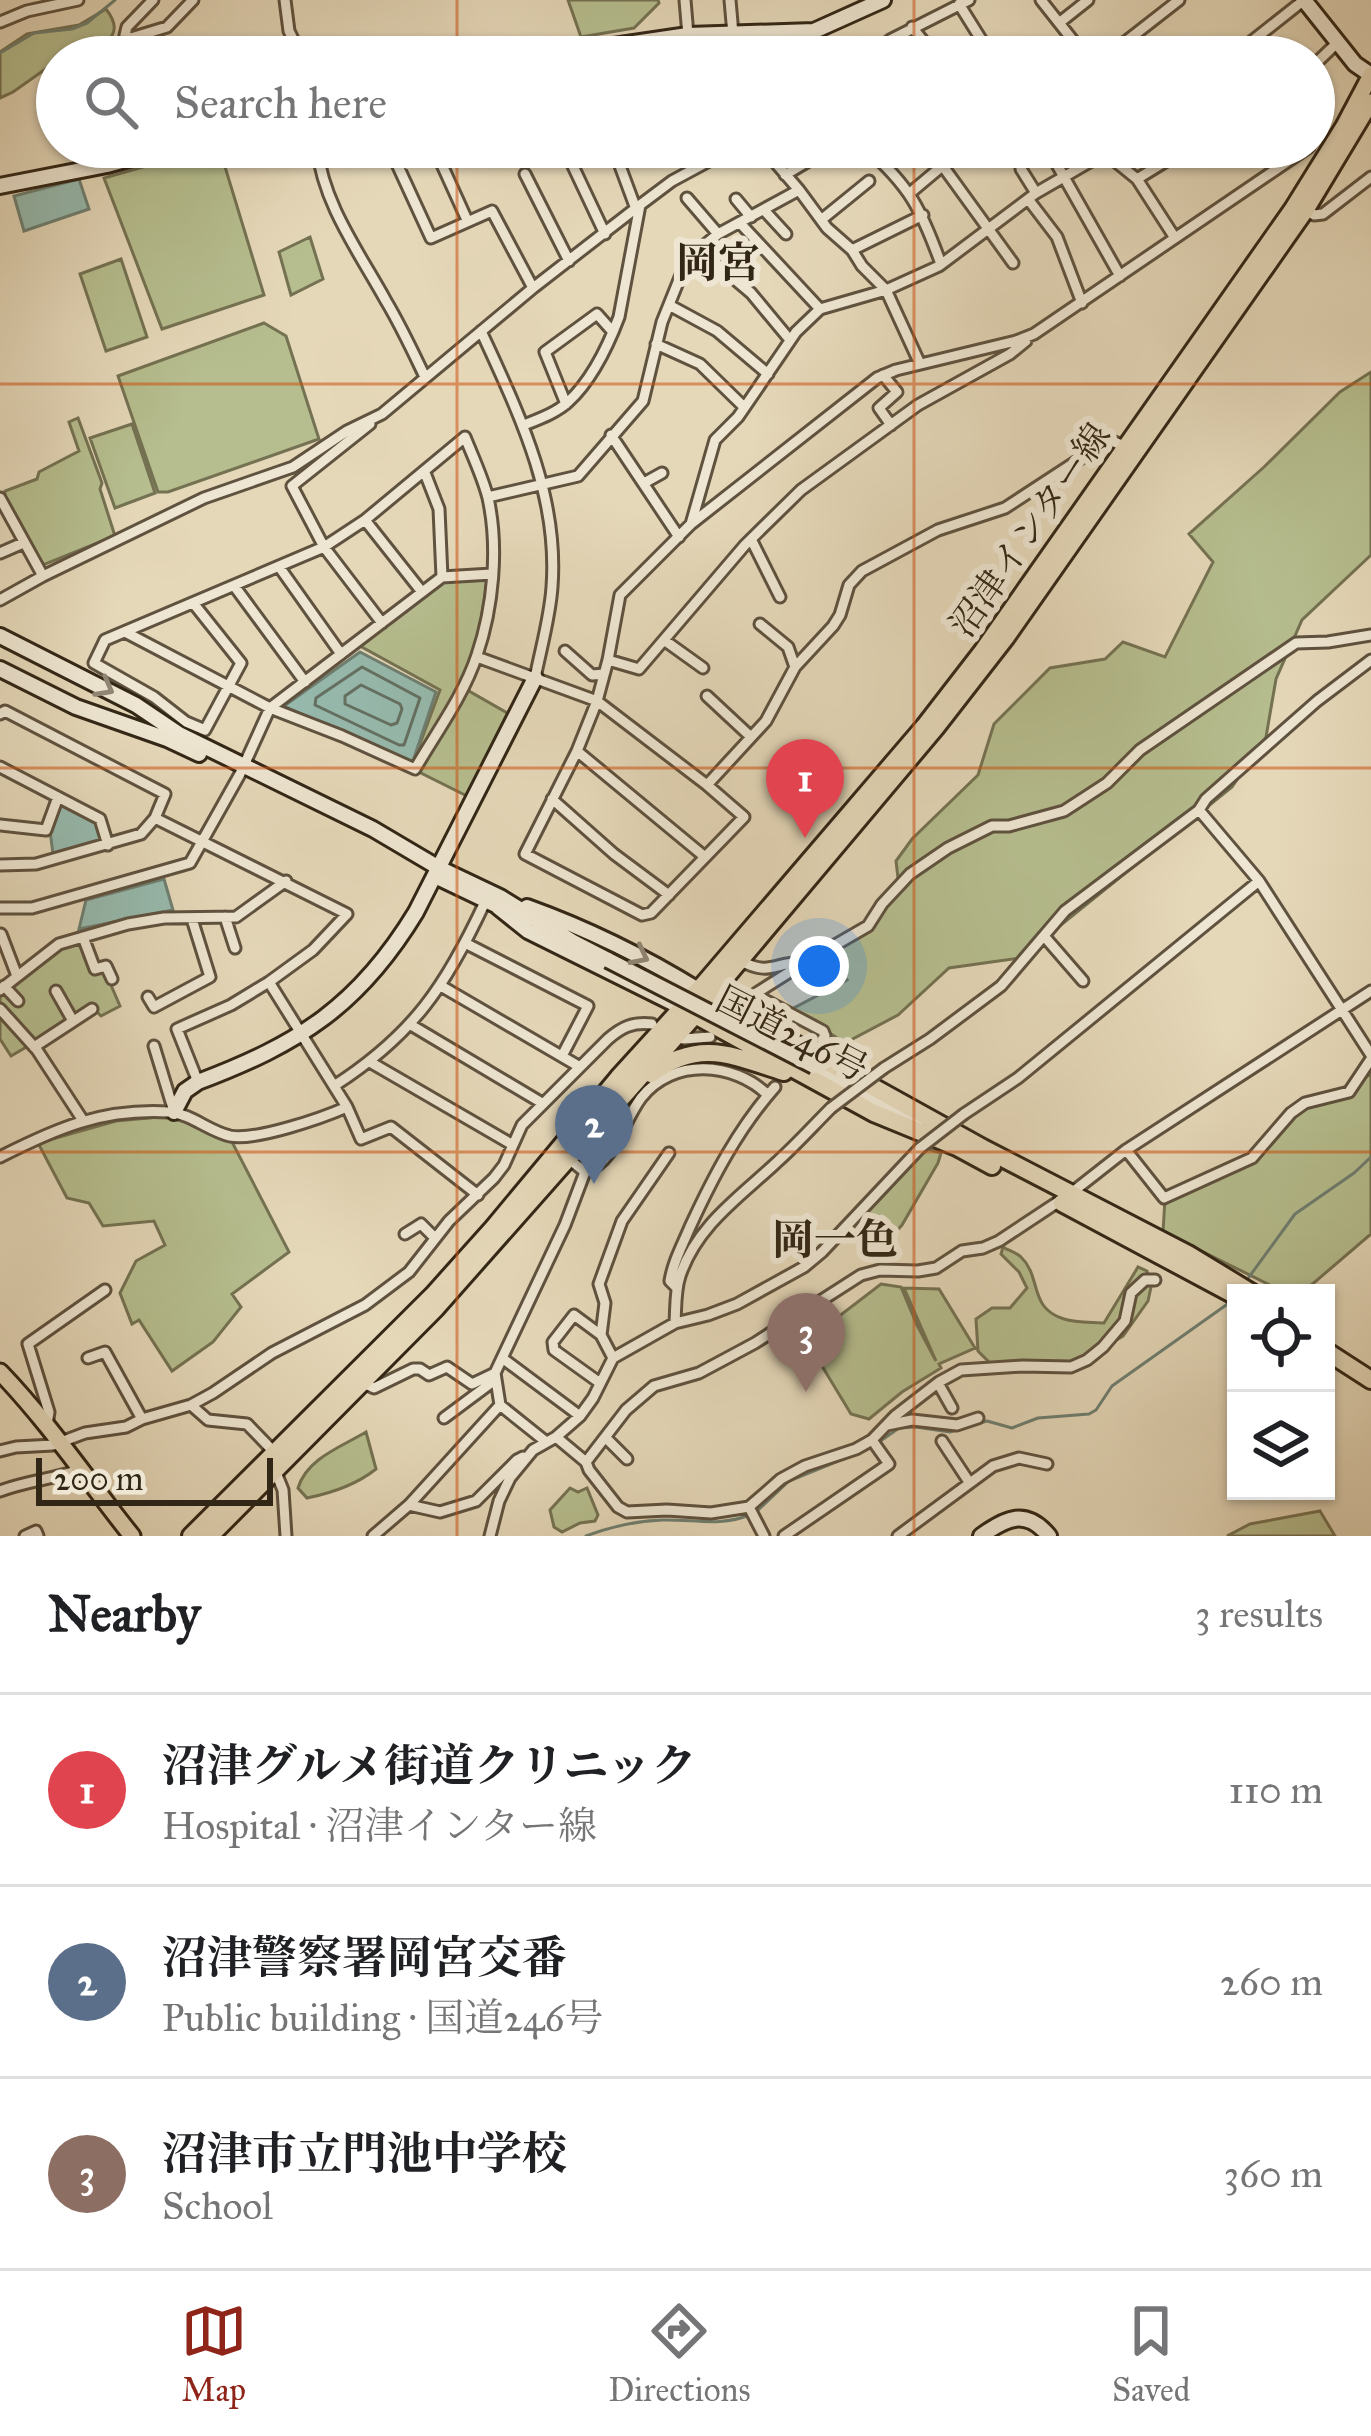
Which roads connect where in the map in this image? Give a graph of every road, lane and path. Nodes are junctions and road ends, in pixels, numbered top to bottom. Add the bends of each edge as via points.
1 (78, 0) edge
2 (153, 0) edge
3 (193, 0) edge
4 (285, 0) edge
5 (685, 0) edge
6 (730, 0) edge
7 (883, 0) edge
8 (1041, 0) edge
9 (1088, 0) edge
10 (1179, 0) edge
11 (1304, 0) edge
12 (964, 2) edge
13 (0, 22) edge
14 (1059, 23) junction
15 (912, 28) junction
16 (733, 34) junction
17 (688, 35) junction
18 (127, 36) edge
19 (137, 36) edge
20 (292, 36) edge
21 (681, 36) edge
22 (899, 36) edge
23 (919, 36) edge
24 (981, 36) edge
25 (1069, 36) edge
26 (1133, 36) edge
27 (1259, 36) edge
28 (1332, 36) edge
29 (1335, 40) edge
30 (1337, 43) joint
31 (1371, 75) edge
32 (1371, 102) edge
33 (1335, 124) edge
34 (1335, 155) edge
35 (92, 168) edge
36 (320, 168) edge
37 (399, 168) edge
38 (443, 168) edge
39 (574, 168) edge
40 (622, 168) edge
41 (696, 168) edge
42 (778, 168) edge
43 (796, 168) edge
44 (889, 168) edge
45 (939, 168) edge
46 (944, 168) edge
47 (1058, 168) edge
48 (1076, 168) edge
49 (1125, 168) edge
50 (1154, 168) edge
51 (1285, 168) edge
52 (1312, 168) edge
53 (1326, 168) edge
54 (1021, 169) dead end
55 (525, 173) dead end
56 (784, 175) junction
57 (1062, 177) junction
58 (1371, 177) edge
59 (1137, 178) junction
60 (869, 181) dead end
61 (0, 186) edge
62 (799, 190) junction
63 (910, 193) junction
64 (1032, 196) junction
65 (687, 198) dead end
66 (736, 199) dead end
67 (638, 207) junction
68 (1300, 207) junction
69 (764, 210) junction
70 (923, 215) junction
71 (467, 220) junction
72 (746, 220) junction
73 (821, 220) junction
74 (988, 230) junction
75 (718, 234) junction
76 (786, 234) dead end
77 (605, 235) junction
78 (1175, 238) junction
79 (699, 249) junction
80 (852, 250) junction
81 (569, 261) junction
82 (1012, 263) dead end
83 (941, 264) junction
84 (1120, 276) junction
85 (533, 288) junction
86 (886, 290) junction
87 (1082, 302) junction
88 (669, 305) junction
89 (820, 309) junction
90 (481, 331) junction
91 (614, 332) junction
92 (1034, 334) junction
93 (790, 340) junction
94 (656, 344) junction
95 (920, 364) junction
96 (768, 374) junction
97 (884, 375) junction
98 (424, 377) junction
99 (566, 404) junction
100 (744, 407) junction
101 (382, 414) junction
102 (524, 425) junction
103 (891, 425) junction
104 (611, 435) junction
105 (1131, 450) junction
106 (647, 459) dead end
107 (635, 466) junction
108 (425, 473) junction
109 (662, 473) dead end
110 (644, 483) junction
111 (543, 484) junction
112 (488, 497) junction
113 (0, 499) edge
114 (365, 520) junction
115 (691, 524) junction
116 (679, 537) junction
117 (751, 539) junction
118 (23, 543) junction
119 (324, 547) junction
120 (0, 553) edge
121 (280, 568) junction
122 (492, 574) junction
123 (43, 576) junction
124 (442, 578) junction
125 (235, 587) junction
126 (422, 592) junction
127 (780, 597) dead end
128 (0, 600) edge
129 (194, 604) junction
130 (382, 623) junction
131 (760, 624) dead end
132 (125, 632) junction
133 (1371, 635) edge
134 (0, 636) edge
135 (664, 640) junction
136 (565, 651) dead end
137 (341, 654) junction
138 (477, 657) junction
139 (608, 660) junction
140 (1371, 660) edge
141 (703, 668) dead end
142 (795, 668) junction
143 (0, 669) edge
144 (604, 674) junction
145 (535, 678) junction
146 (304, 682) junction
147 (229, 685) junction
148 (707, 696) dead end
149 (596, 701) junction
150 (270, 708) junction
151 (0, 714) edge
152 (751, 737) junction
153 (577, 752) junction
154 (0, 767) edge
155 (241, 770) junction
156 (707, 785) junction
157 (58, 797) junction
158 (552, 799) junction
159 (1199, 810) junction
160 (155, 818) junction
161 (0, 825) edge
162 (203, 841) junction
163 (108, 845) junction
164 (705, 857) junction
165 (0, 865) edge
166 (437, 872) junction
167 (286, 881) junction
168 (1259, 881) junction
169 (669, 895) junction
170 (493, 901) junction
171 (0, 908) edge
172 (225, 917) junction
173 (192, 919) junction
174 (1, 934) edge
175 (1044, 936) junction
176 (83, 937) junction
177 (465, 943) junction
178 (235, 948) dead end
179 (741, 961) junction
180 (804, 963) junction
181 (17, 976) junction
182 (112, 979) dead end
183 (1084, 980) dead end
184 (269, 982) junction
185 (723, 982) junction
186 (441, 986) junction
187 (2, 988) edge
188 (1371, 991) edge
189 (56, 992) dead end
190 (758, 992) junction
191 (704, 993) junction
192 (148, 997) dead end
193 (18, 1001) dead end
194 (735, 1005) junction
195 (0, 1009) edge
196 (92, 1009) dead end
197 (1343, 1009) junction
198 (689, 1011) junction
199 (74, 1021) junction
200 (652, 1024) dead end
201 (411, 1025) junction
202 (300, 1035) junction
203 (710, 1037) dead end
204 (683, 1040) dead end
205 (822, 1040) dead end
206 (154, 1046) dead end
207 (34, 1047) junction
208 (562, 1056) junction
209 (1371, 1057) edge
210 (370, 1062) junction
211 (580, 1066) junction
212 (806, 1068) junction
213 (198, 1082) junction
214 (334, 1086) junction
215 (542, 1103) junction
216 (347, 1107) junction
217 (175, 1109) junction
218 (82, 1119) junction
219 (589, 1136) junction
220 (957, 1140) junction
221 (512, 1145) junction
222 (1126, 1150) junction
223 (669, 1153) dead end
224 (0, 1157) edge
225 (569, 1159) junction
226 (585, 1172) junction
227 (478, 1195) junction
228 (1064, 1197) junction
229 (405, 1234) dead end
230 (435, 1238) junction
231 (1155, 1280) dead end
232 (1237, 1284) edge
233 (677, 1288) junction
234 (105, 1289) dead end
235 (1227, 1291) edge
236 (675, 1323) junction
237 (601, 1335) junction
238 (1335, 1345) edge
239 (1335, 1357) edge
240 (88, 1358) dead end
241 (502, 1358) junction
242 (613, 1358) junction
243 (1371, 1367) edge
244 (0, 1372) edge
245 (495, 1376) junction
246 (1371, 1380) edge
247 (363, 1383) junction
248 (600, 1383) junction
249 (938, 1383) junction
250 (191, 1405) junction
251 (500, 1405) junction
252 (952, 1408) dead end
253 (580, 1416) junction
254 (444, 1418) dead end
255 (978, 1418) dead end
256 (142, 1419) junction
257 (47, 1425) junction
258 (887, 1425) junction
259 (606, 1438) junction
260 (551, 1439) junction
261 (872, 1440) junction
262 (942, 1441) dead end
263 (60, 1442) junction
264 (0, 1451) edge
265 (528, 1455) junction
266 (627, 1459) dead end
267 (275, 1462) junction
268 (586, 1462) junction
269 (1047, 1464) dead end
270 (79, 1470) junction
271 (969, 1482) junction
272 (0, 1491) edge
273 (409, 1505) junction
274 (749, 1507) junction
275 (25, 1536) edge
276 (38, 1536) edge
277 (132, 1536) edge
278 (190, 1536) edge
279 (210, 1536) edge
280 (286, 1536) edge
281 (373, 1536) edge
282 (490, 1536) edge
283 (764, 1536) edge
284 (784, 1536) edge
285 (898, 1536) edge
286 (981, 1536) edge
287 (1048, 1536) edge

1 - 13 street
2 - 18 street
3 - 19 street via 166,26
4 - 20 street
5 - 17 street
6 - 16 street
7 - 16 street via 814,31
8 - 14 street
9 - 14 street
10 - 26 street
11 - 27 street
11 - 28 street
12 - 15 street
12 - 24 street
14 - 25 street
15 - 22 street
15 - 23 street
16 - 17 street
17 - 21 street
29 - 30 street
30 - 31 street
31 - 33 main road, 沼津インター線
32 - 34 main road, 沼津インター線
35 - 61 street
36 - 98 street
37 - 71 street via 431,238
38 - 71 street
39 - 77 street
40 - 67 street
41 - 67 street
42 - 56 street
43 - 56 street
44 - 63 street
45 - 63 street
46 - 74 street
47 - 57 street
48 - 57 street
49 - 59 street
50 - 59 street
51 - 78 street
52 - 68 main road, 沼津インター線
53 - 68 main road, 沼津インター線
54 - 64 street
55 - 81 street
56 - 62 street
57 - 64 street
57 - 84 street
58 - 68 street via 1323,214
59 - 78 street
60 - 73 street
62 - 69 street
62 - 73 street
63 - 70 street
64 - 74 street
64 - 87 street
65 - 75 street
66 - 72 street
67 - 77 street
67 - 91 street
68 - 105 main road, 沼津インター線
69 - 72 street
69 - 76 street
70 - 80 street
70 - 83 street
71 - 85 street via 492,211
72 - 75 street
72 - 89 street
73 - 80 street
74 - 82 street
74 - 83 street
75 - 79 street
77 - 81 street
78 - 84 street
79 - 88 street
79 - 93 street
80 - 86 street
81 - 85 street
83 - 86 street
84 - 87 street
85 - 90 street
86 - 89 street
86 - 95 street
87 - 92 street
88 - 94 street
88 - 96 street
89 - 93 street
90 - 98 street
90 - 102 street
91 - 99 street
91 - 99 street via 597,314 545,352
92 - 95 street
92 - 103 street
93 - 96 street
94 - 100 street via 700,364
94 - 104 street via 643,401
95 - 97 street
96 - 100 street
97 - 103 street via 897,392 879,408
97 - 115 street
98 - 101 street
99 - 102 street
100 - 115 street via 715,440
101 - 119 street via 292,486
101 - 123 street via 293,467 204,497
102 - 111 street
103 - 117 street via 801,490
104 - 107 street
104 - 111 street via 578,476
105 - 142 street via 1106,442 1005,508 938,530 862,571 833,626
105 - 179 main road, 沼津インター線 via 973,681
105 - 191 main road, 沼津インター線 via 940,705
106 - 107 street
107 - 110 street
108 - 112 street via 465,437
108 - 114 street
108 - 124 street via 439,509
109 - 110 street
110 - 116 street
111 - 112 street
111 - 145 street via 552,586
112 - 122 street
113 - 118 street
114 - 119 street
114 - 126 street
115 - 116 street
116 - 139 street via 620,596
117 - 127 street
117 - 135 street
118 - 120 street
118 - 123 street
119 - 121 street
119 - 130 street
121 - 125 street
121 - 137 street
122 - 124 street
122 - 138 street
123 - 128 street
124 - 126 street
125 - 129 street
125 - 146 street
126 - 130 street
129 - 132 street
129 - 147 street via 241,662
130 - 137 street
131 - 142 street via 788,646
132 - 147 street
132 - 147 street via 105,640 94,663 200,730
133 - 180 street via 1295,643 1064,811 992,826 948,848 910,874 868,926
134 -> 155 street
135 - 139 street via 640,669
135 - 141 street
136 - 144 street via 592,675
137 - 146 street
138 - 145 street
138 - 150 street via 415,769
139 - 144 street
140 - 159 street
142 - 152 street
143 - 155 street
144 - 149 street
145 - 149 street
145 - 166 street
146 - 150 street
147 - 150 street
148 - 152 street
149 - 153 street
149 - 156 street
150 - 155 street
151 - 160 street via 165,794
152 - 156 street
153 - 158 street
153 - 164 street
154 - 157 street
155 - 162 street
155 - 166 street
156 - 164 street via 744,817
157 - 161 street via 46,830
157 - 163 street via 100,819
158 - 169 street
158 - 169 street via 525,854 642,915
159 - 168 street
159 - 175 street via 1065,911
160 - 162 street
160 - 163 street via 141,834
162 - 167 street
162 - 171 street via 178,868 32,908
163 - 165 street
164 - 169 street
166 - 170 street
166 - 202 street via 374,974
167 - 172 street
167 - 184 street via 347,914
168 - 197 street
168 - 236 street, bridge via 920,1148 804,1267 737,1304
170 - 177 street
170 -> 191 street via 584,924
170 - 198 street via 528,931
170 - 212 street, bridge
172 - 173 street
172 - 178 street
173 - 176 street via 164,917
173 - 192 street via 211,977 154,1007
174 - 181 street
175 - 183 street
175 - 233 street, bridge via 1001,986 831,1108 735,1197 707,1229
176 - 181 street via 59,944
176 - 182 street via 95,969 106,966
177 - 186 street
177 - 208 street via 588,1006
179 - 180 street via 766,970
179 - 185 main road, 沼津インター線
180 - 190 street
181 - 187 street
184 - 202 street
184 - 213 street via 177,1029
185 - 191 main road, 沼津インター線
185 - 194 highway via 722,994
186 - 201 street
186 - 208 street
187 - 193 street
188 - 197 street
189 - 199 street
190 - 194 street
190 - 205 street via 823,1031
191 - 194 highway, 国道246号
191 - 198 highway, 国道246号
194 - 220 highway, 国道246号
195 - 207 street
196 - 199 street
197 - 209 street
197 - 222 street
198 - 212 highway, 国道246号
198 - 219 highway, 国道246号
198 - 267 highway, 国道246号 via 618,1078 433,1295
199 - 207 street
200 - 211 street via 622,1027
201 - 210 street
201 - 215 street
202 - 213 street
202 - 214 street
203 - 204 street
206 - 217 street
207 - 218 street
208 - 211 street
209 - 222 street via 1349,1092 1305,1103 1246,1162 1164,1198
210 - 214 street
210 - 221 street
211 - 215 street
212 - 219 highway via 783,1072 722,1053 683,1056 648,1076
212 - 220 street
212 - 220 highway, 国道246号 via 874,1113
213 - 217 street
214 - 216 street
215 - 221 street
216 - 217 street via 231,1137
216 - 227 street via 361,1139 391,1127
217 - 218 street
218 - 224 street
219 - 225 highway, 国道246号
220 - 228 highway, 国道246号
221 - 227 street
222 - 228 street
223 - 237 street via 622,1221 599,1284
225 - 226 street
225 - 247 highway, 国道246号
226 - 233 street via 604,1162 641,1098 676,1074 722,1069 771,1091 707,1190 673,1264
226 - 241 street
227 - 230 street
228 - 232 highway, 国道246号
228 - 235 highway, 国道246号
228 - 259 street via 999,1241 936,1268 862,1275 755,1343 654,1386
229 - 230 street via 421,1224
230 - 250 street via 365,1305
231 - 249 street via 1131,1293 1125,1322 1087,1360 961,1370
233 - 236 street
234 - 257 street via 28,1344
236 - 242 street
237 - 242 street
237 - 248 street via 574,1315 553,1342
238 - 243 highway
239 - 246 highway
240 - 256 street via 105,1352
241 - 245 street
241 - 253 street
242 - 248 street
244 - 257 main road
245 - 247 street via 472,1384 447,1366 429,1375 413,1369 374,1388
245 - 251 street
245 - 254 street
247 - 267 highway, 国道246号
248 - 253 street
249 - 252 street
249 - 258 street
250 - 256 street
250 - 267 street via 208,1420 247,1424
251 - 260 street
251 - 273 street
253 - 260 street
255 - 258 street
256 - 263 street
257 - 263 main road
258 - 261 street
259 - 266 street
259 - 268 street
260 - 265 street
260 - 268 street
261 - 274 street via 781,1479
261 - 284 street via 889,1464
262 - 271 street
263 - 264 street
263 - 270 main road
265 - 273 street via 476,1502 440,1512
265 - 282 street via 499,1501
267 - 278 highway, 国道246号
267 - 279 highway, 国道246号
267 - 280 street
268 - 274 street via 627,1512
269 - 271 street via 1019,1458
270 - 272 street
270 - 277 main road
271 - 285 street
273 - 281 street
274 - 283 street
275 - 276 street
286 - 287 street via 1020,1518

